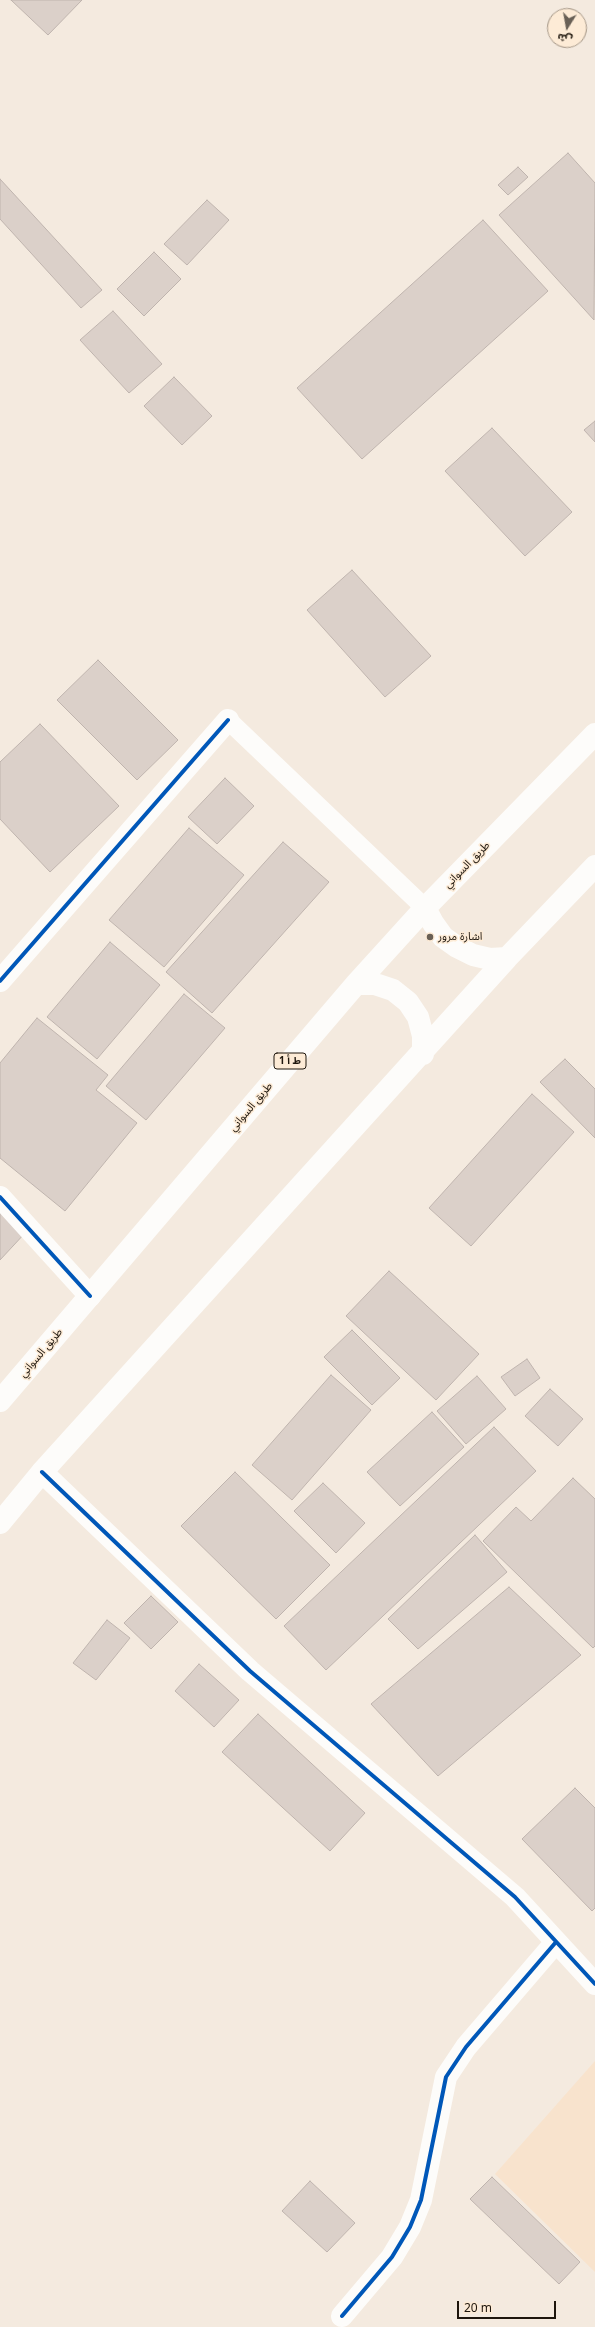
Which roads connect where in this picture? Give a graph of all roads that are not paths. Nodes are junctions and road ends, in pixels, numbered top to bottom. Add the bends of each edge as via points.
1 (228, 720) joint
2 (595, 734) edge
3 (595, 866) edge
4 (425, 908) junction
5 (507, 958) junction
6 (0, 981) edge
7 (356, 984) junction
8 (422, 1054) junction
9 (0, 1198) edge
10 (90, 1296) junction
11 (0, 1402) edge
12 (42, 1472) junction
13 (0, 1523) edge
14 (556, 1942) junction
15 (595, 1984) edge
16 (342, 2316) dead end

1 - 4 lane
1 - 6 main road
2 - 4 main road, طريق السواني / ط أ 1
3 - 5 main road
4 - 5 main road via 443,937 457,947 484,958
4 - 7 main road, طريق السواني / ط أ 1
5 - 8 main road
7 - 8 main road via 375,984 393,990 408,1002 418,1017 423,1036
7 - 10 main road, طريق السواني / ط أ 1
8 - 12 main road
9 - 10 main road
10 - 11 main road, طريق السواني / ط أ 1
12 - 13 main road
12 - 14 main road via 250,1671 515,1896
14 - 15 main road
14 - 16 main road via 466,2047 446,2077 422,2200 392,2258

